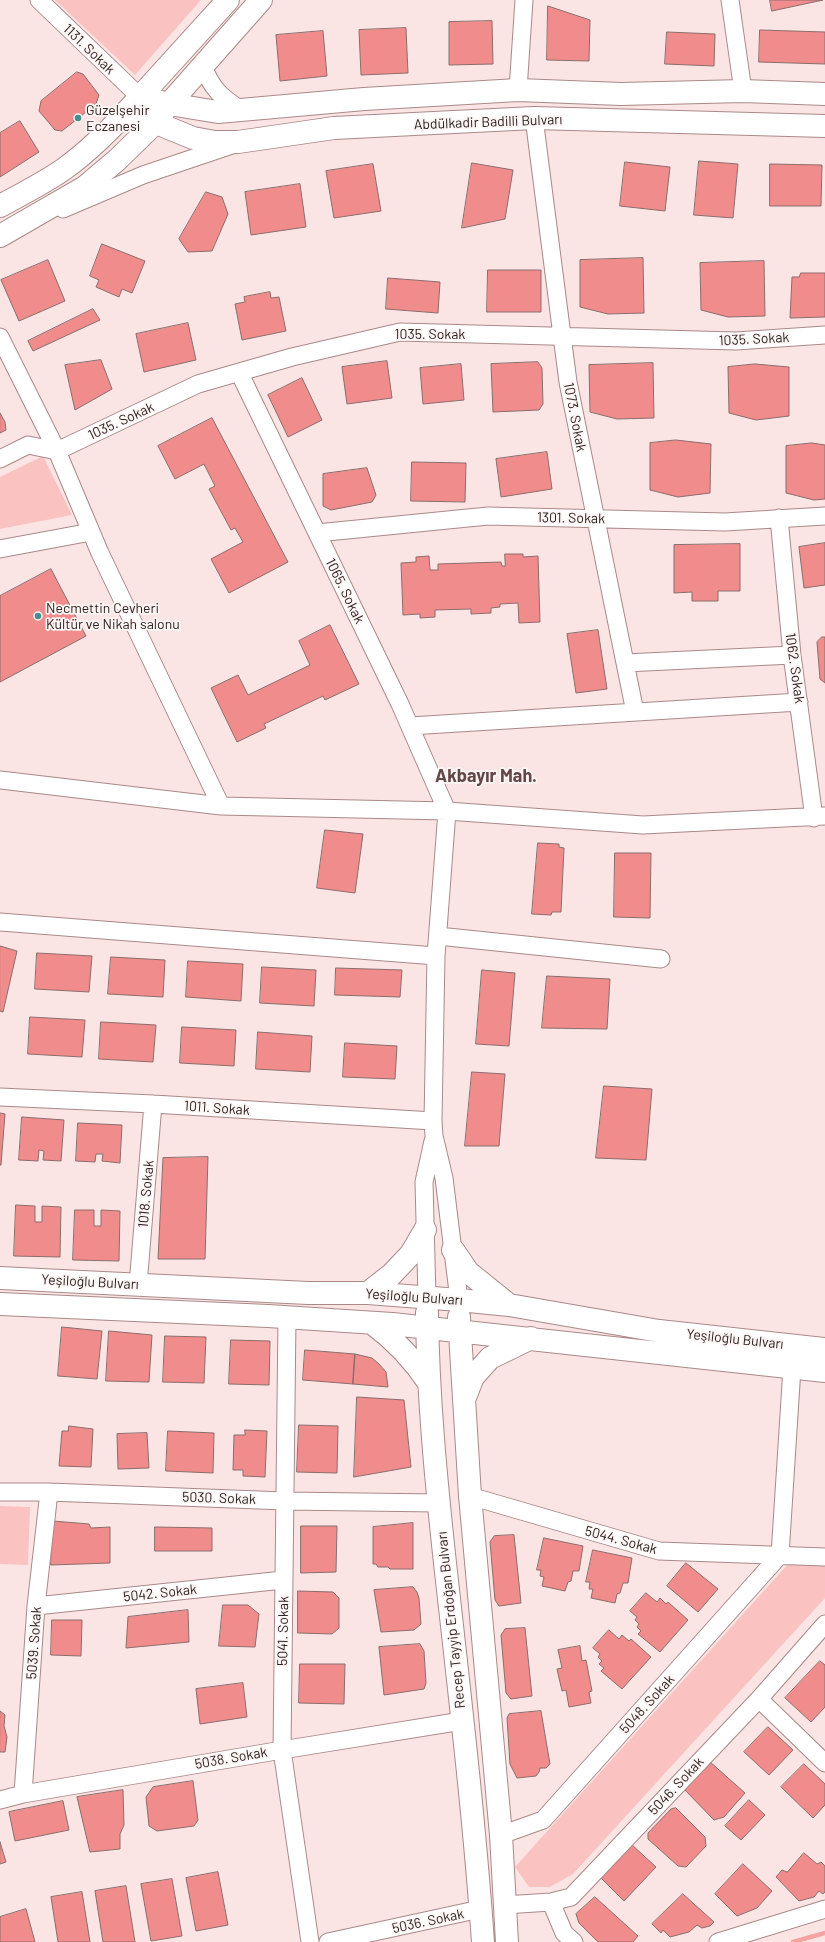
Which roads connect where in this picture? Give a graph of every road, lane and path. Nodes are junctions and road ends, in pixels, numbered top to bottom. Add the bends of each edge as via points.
1 (39, 0) edge
2 (228, 0) edge
3 (261, 0) edge
4 (524, 0) edge
5 (730, 0) edge
6 (203, 66) junction
7 (518, 90) junction
8 (742, 91) junction
9 (825, 94) edge
10 (133, 104) junction
11 (169, 104) junction
12 (241, 110) junction
13 (534, 118) junction
14 (155, 123) junction
15 (825, 126) edge
16 (241, 142) junction
17 (0, 206) edge
18 (0, 236) edge
19 (825, 335) edge
20 (0, 337) edge
21 (561, 337) junction
22 (239, 372) junction
23 (57, 451) junction
24 (0, 459) edge
25 (825, 516) edge
26 (779, 518) junction
27 (595, 519) junction
28 (91, 532) junction
29 (317, 533) junction
30 (0, 549) edge
31 (792, 655) junction
32 (625, 663) junction
33 (799, 702) junction
34 (635, 712) junction
35 (410, 726) junction
36 (0, 780) edge
37 (221, 806) junction
38 (447, 811) junction
39 (820, 817) edge
40 (0, 922) edge
41 (438, 936) junction
42 (436, 956) junction
43 (661, 959) dead end
44 (0, 1097) edge
45 (153, 1104) junction
46 (434, 1129) junction
47 (425, 1230) junction
48 (453, 1250) junction
49 (0, 1278) edge
50 (138, 1285) junction
51 (368, 1293) junction
52 (426, 1298) junction
53 (458, 1300) junction
54 (0, 1304) edge
55 (509, 1305) junction
56 (286, 1318) junction
57 (372, 1323) junction
58 (427, 1328) junction
59 (459, 1330) junction
60 (531, 1338) junction
61 (825, 1349) edge
62 (792, 1368) junction
63 (825, 1370) edge
64 (429, 1383) junction
65 (464, 1401) junction
66 (0, 1492) edge
67 (49, 1492) junction
68 (470, 1496) junction
69 (285, 1501) junction
70 (439, 1503) junction
71 (780, 1555) junction
72 (825, 1557) edge
73 (284, 1580) junction
74 (36, 1606) junction
75 (825, 1624) edge
76 (759, 1699) junction
77 (462, 1721) junction
78 (282, 1750) junction
79 (825, 1763) edge
80 (23, 1794) junction
81 (0, 1800) edge
82 (501, 1835) junction
83 (551, 1902) junction
84 (504, 1905) junction
85 (480, 1909) junction
86 (825, 1909) edge
87 (310, 1942) edge
88 (328, 1942) edge
89 (483, 1942) edge
90 (507, 1942) edge
91 (574, 1942) edge
92 (718, 1942) edge

1 - 10 street, 1131. Sokak
2 - 10 main road
3 - 6 main road
4 - 7 street
5 - 8 street
6 - 11 main road
6 - 12 street via 216,92
7 - 8 main road, Abdülkadir Badilli Bulvarı via 621,94
7 - 12 main road, Abdülkadir Badilli Bulvarı via 364,99
8 - 9 main road, Abdülkadir Badilli Bulvarı
10 - 11 main road, Abdülkadir Badilli Bulvarı
10 - 14 main road, Abdülkadir Badilli Bulvarı
10 - 17 main road via 85,153 44,182
11 - 12 main road, Abdülkadir Badilli Bulvarı via 218,112
11 - 14 main road
13 - 15 main road, Abdülkadir Badilli Bulvarı
13 - 16 main road, Abdülkadir Badilli Bulvarı via 334,128
13 - 21 street, 1073. Sokak
14 - 16 main road, Abdülkadir Badilli Bulvarı via 193,138 215,142
14 - 18 main road via 117,160 85,186
16 - 18 street via 143,175
19 - 21 street, 1035. Sokak via 736,341
20 - 23 street
21 - 22 street, 1035. Sokak via 400,332
21 - 27 street, 1073. Sokak
22 - 23 street, 1035. Sokak via 198,384
22 - 29 street, 1065. Sokak
23 - 24 street via 28,445
23 - 28 street
25 - 26 street, 1301. Sokak
26 - 27 street, 1301. Sokak via 725,522
26 - 31 street, 1062. Sokak
27 - 29 street, 1301. Sokak via 488,516
27 - 32 street, 1073. Sokak
28 - 30 street
28 - 37 street
29 - 35 street, 1065. Sokak
31 - 32 street
31 - 33 street, 1062. Sokak
32 - 34 street, 1073. Sokak
33 - 34 street
33 - 39 street, 1062. Sokak
34 - 35 street
35 - 38 street, 1065. Sokak
36 - 37 street
37 - 38 street
38 - 39 street via 643,825
38 - 41 street
40 - 42 street
41 - 42 street
41 - 43 street
42 - 46 street
44 - 45 street, 1011. Sokak
45 - 46 street, 1011. Sokak
45 - 50 street, 1018. Sokak
46 - 47 street via 424,1182
46 - 48 street via 444,1178
47 - 51 main road via 411,1254 391,1276
47 - 52 street
48 - 53 street
48 - 55 main road via 468,1272
49 - 50 main road, Yeşiloğlu Bulvarı
50 - 51 main road, Yeşiloğlu Bulvarı via 308,1293
51 - 52 main road, Yeşiloğlu Bulvarı
52 - 53 main road, Yeşiloğlu Bulvarı
52 - 58 main road, Recep Tayyip Erdoğan Bulvarı
53 - 55 main road, Yeşiloğlu Bulvarı
53 - 59 main road, Recep Tayyip Erdoğan Bulvarı
54 - 56 main road, Yeşiloğlu Bulvarı
55 - 61 main road, Yeşiloğlu Bulvarı via 659,1330
56 - 57 main road, Yeşiloğlu Bulvarı
56 - 69 street, 5041. Sokak
57 - 58 main road, Yeşiloğlu Bulvarı
57 - 64 main road via 404,1350
58 - 59 main road, Yeşiloğlu Bulvarı
58 - 64 main road, Recep Tayyip Erdoğan Bulvarı
59 - 60 main road, Yeşiloğlu Bulvarı
59 - 65 main road, Recep Tayyip Erdoğan Bulvarı
60 - 62 main road, Yeşiloğlu Bulvarı
60 - 65 main road via 490,1358 473,1377
62 - 63 main road, Yeşiloğlu Bulvarı
62 - 71 street
64 - 70 main road, Recep Tayyip Erdoğan Bulvarı
65 - 68 main road, Recep Tayyip Erdoğan Bulvarı
66 - 67 street, 5030. Sokak
67 - 69 street, 5030. Sokak
67 - 74 street, 5039. Sokak
68 - 71 street, 5044. Sokak via 658,1552
68 - 82 main road, Recep Tayyip Erdoğan Bulvarı
69 - 70 street, 5030. Sokak
69 - 73 street, 5041. Sokak
70 - 77 main road, Recep Tayyip Erdoğan Bulvarı
71 - 72 street, 5044. Sokak
71 - 82 street, 5048. Sokak via 543,1820
73 - 74 street, 5042. Sokak
73 - 78 street, 5041. Sokak
74 - 80 street, 5039. Sokak
75 - 76 street, 5046. Sokak
76 - 79 street
76 - 83 street, 5046. Sokak via 571,1897
77 - 78 street, 5038. Sokak
77 - 85 main road, Recep Tayyip Erdoğan Bulvarı
78 - 80 street, 5038. Sokak
78 - 87 street, 5041. Sokak
80 - 81 street, 5038. Sokak
82 - 84 main road, Recep Tayyip Erdoğan Bulvarı
83 - 84 street, 5046. Sokak
83 - 91 street via 564,1933
84 - 90 main road, Recep Tayyip Erdoğan Bulvarı
85 - 88 street, 5036. Sokak
85 - 89 main road, Recep Tayyip Erdoğan Bulvarı
86 - 92 street

